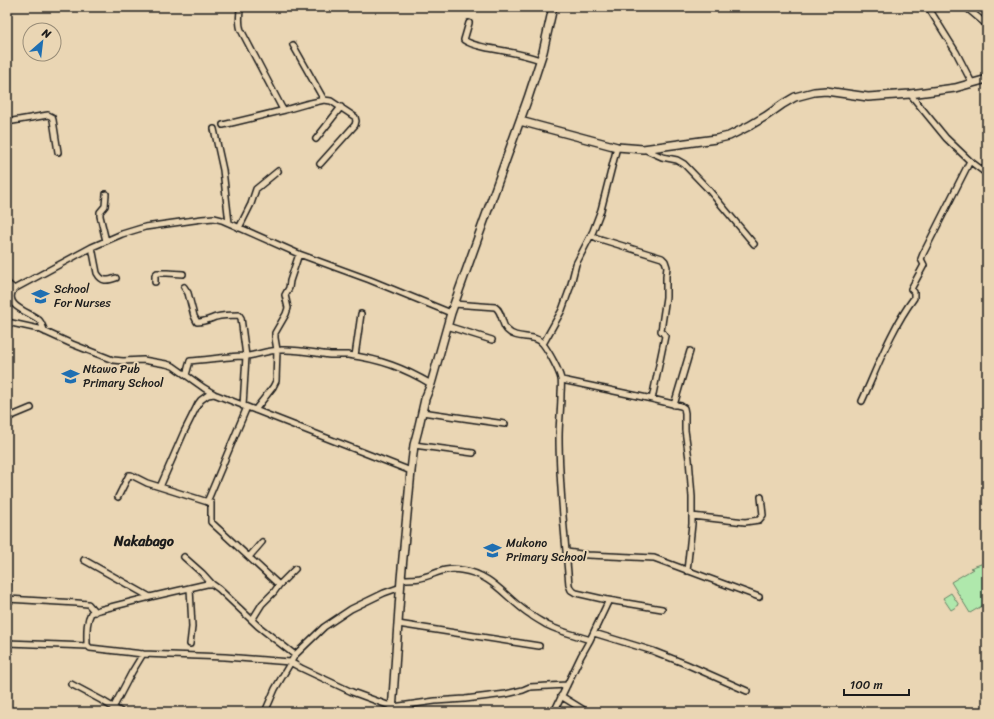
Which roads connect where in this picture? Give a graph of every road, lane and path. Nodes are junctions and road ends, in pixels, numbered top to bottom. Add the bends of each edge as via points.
1 (240, 7) edge
2 (553, 7) edge
3 (928, 7) edge
4 (967, 7) edge
5 (469, 23) dead end
6 (987, 26) edge
7 (293, 45) dead end
8 (540, 60) junction
9 (987, 79) edge
10 (972, 83) junction
11 (910, 94) junction
12 (324, 100) junction
13 (341, 107) junction
14 (283, 110) junction
15 (520, 121) junction
16 (7, 122) edge
17 (223, 125) dead end
18 (214, 129) dead end
19 (316, 139) dead end
20 (617, 147) junction
21 (643, 149) junction
22 (58, 152) dead end
23 (970, 160) junction
24 (320, 164) dead end
25 (278, 171) dead end
26 (987, 174) edge
27 (106, 194) dead end
28 (228, 223) junction
29 (239, 228) junction
30 (591, 235) junction
31 (106, 241) junction
32 (754, 244) dead end
33 (92, 247) junction
34 (299, 254) junction
35 (182, 274) dead end
36 (116, 278) dead end
37 (155, 282) dead end
38 (7, 283) edge
39 (184, 287) dead end
40 (14, 289) junction
41 (454, 304) junction
42 (451, 313) junction
43 (361, 314) dead end
44 (7, 322) edge
45 (447, 326) junction
46 (45, 332) junction
47 (492, 340) dead end
48 (543, 344) junction
49 (277, 350) junction
50 (690, 351) dead end
51 (246, 356) junction
52 (356, 356) junction
53 (186, 375) junction
54 (562, 380) junction
55 (431, 384) junction
56 (214, 394) junction
57 (652, 399) junction
58 (862, 401) dead end
59 (674, 405) junction
60 (245, 407) junction
61 (32, 408) dead end
62 (255, 410) junction
63 (422, 412) junction
64 (7, 418) edge
65 (505, 424) dead end
66 (414, 445) junction
67 (474, 452) dead end
68 (411, 470) junction
69 (160, 487) junction
70 (118, 497) dead end
71 (761, 497) dead end
72 (207, 502) junction
73 (692, 516) junction
74 (262, 542) dead end
75 (567, 552) junction
76 (184, 557) dead end
77 (249, 557) junction
78 (84, 560) dead end
79 (295, 568) dead end
80 (687, 571) junction
81 (8, 582) edge
82 (401, 583) junction
83 (212, 584) junction
84 (279, 586) junction
85 (190, 588) junction
86 (7, 591) edge
87 (150, 597) junction
88 (759, 597) dead end
89 (7, 599) edge
90 (608, 600) junction
91 (662, 609) dead end
92 (95, 612) junction
93 (252, 620) junction
94 (398, 624) junction
95 (594, 633) junction
96 (590, 640) junction
97 (7, 643) edge
98 (190, 644) dead end
99 (88, 646) junction
100 (538, 646) dead end
101 (143, 654) junction
102 (295, 655) junction
103 (290, 662) junction
104 (71, 684) dead end
105 (567, 685) junction
106 (747, 690) dead end
107 (561, 696) junction
108 (113, 710) edge
109 (392, 710) edge
110 (122, 712) edge
111 (265, 712) edge
112 (554, 712) edge
113 (587, 712) edge

1 - 14 street via 241,30
2 - 8 street
3 - 10 street
4 - 6 street
5 - 8 street via 464,40 467,42
7 - 12 street
8 - 15 street
9 - 10 street
10 - 11 street
11 - 21 street via 868,97 826,91 814,92 795,97 729,136
11 - 23 street via 946,138
12 - 13 street
12 - 14 street
13 - 19 street
13 - 24 street via 355,117 355,125
14 - 17 street
15 - 20 street
15 - 41 street
16 - 22 street via 48,115 52,117
18 - 28 street via 223,170
20 - 21 street
20 - 30 street via 601,210
21 - 32 street via 684,164
23 - 26 street
23 - 58 street via 923,254 921,259 924,265 911,289 914,298 893,333
25 - 29 street via 256,188
27 - 31 street via 105,206 100,216
28 - 29 street
28 - 31 street via 214,218 145,227
29 - 34 street
30 - 48 street via 576,264 562,310
30 - 57 street via 665,261 666,297 661,331 665,336
31 - 33 street
33 - 36 street via 99,276 104,280
33 - 40 street
34 - 42 street
34 - 49 street via 285,295 288,308 275,333
35 - 37 street via 157,273
38 - 40 street
39 - 51 street via 198,322 223,316 240,316
40 - 46 street via 10,298 12,302 38,319
41 - 42 street
41 - 48 street via 495,307 509,332 539,340
42 - 45 street
43 - 52 street
44 - 46 street
45 - 47 street
45 - 55 street
46 - 53 street via 113,360 144,360 166,364
48 - 54 street
49 - 51 street
49 - 52 street
49 - 62 street via 276,380
50 - 59 street
51 - 53 street via 190,361
51 - 60 street
52 - 55 street via 395,366
53 - 56 street
54 - 57 street
54 - 75 street via 559,436
55 - 63 street
56 - 60 street
56 - 69 street via 208,395 198,404
57 - 59 street
59 - 73 street via 684,408 685,413
60 - 62 street
60 - 72 street
61 - 64 street
62 - 68 street
63 - 65 street
63 - 66 street
66 - 67 street
66 - 68 street
68 - 82 street
69 - 70 street via 128,475
69 - 72 street
71 - 73 street via 763,516 759,520 745,522
72 - 77 street via 211,503 211,522
73 - 80 street
74 - 77 street
75 - 80 street via 651,558
75 - 90 street via 571,590
76 - 83 street
77 - 84 street
78 - 87 street
79 - 84 street
80 - 88 street
81 - 86 street
82 - 94 street
82 - 96 street via 443,570 473,572 499,587 516,604 546,625
82 - 102 street via 351,609 324,627
83 - 85 street
83 - 93 street
84 - 93 street via 262,604
85 - 87 street
85 - 98 street
87 - 92 street
89 - 92 street via 77,602 88,604
90 - 91 street
90 - 95 street
92 - 99 street via 91,613 89,618
93 - 102 street
94 - 100 street
94 - 109 street
95 - 96 street
95 - 106 street via 653,651
96 - 105 street
97 - 99 street
99 - 101 street via 101,650
101 - 103 street
101 - 108 street
102 - 103 street
103 - 109 street
103 - 111 street
104 - 108 street via 101,700
105 - 107 street
105 - 109 street via 530,687 506,694 435,701
107 - 112 street
107 - 113 street
108 - 110 street

